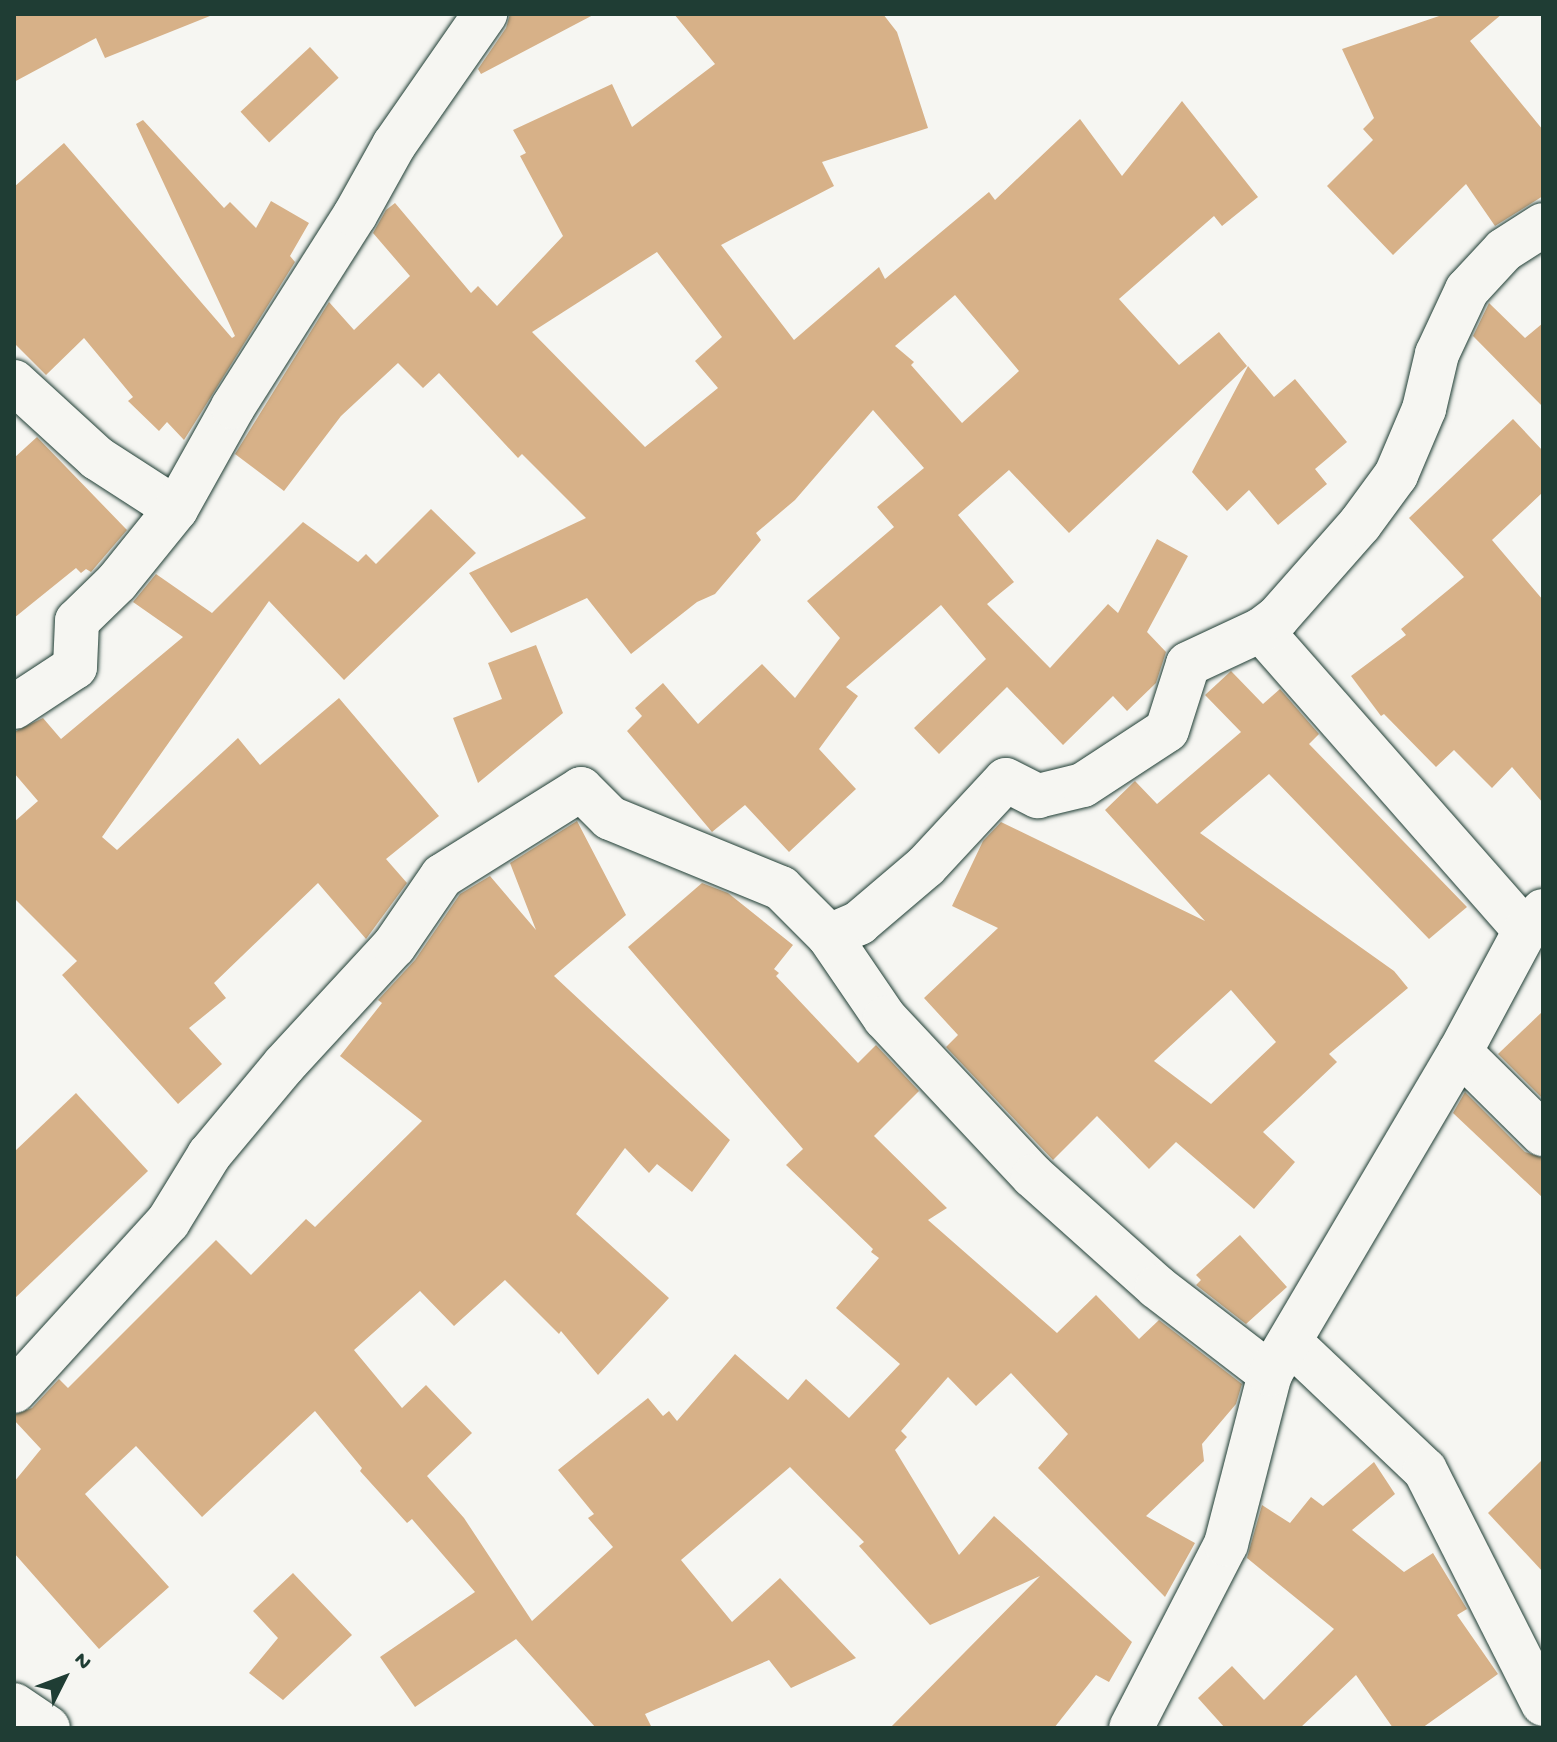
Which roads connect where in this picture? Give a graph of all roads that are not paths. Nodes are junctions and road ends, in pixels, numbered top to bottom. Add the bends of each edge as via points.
1 (485, 14) edge
2 (1543, 225) edge
3 (14, 382) edge
4 (176, 509) junction
5 (1261, 630) junction
6 (14, 707) edge
7 (1534, 921) edge
8 (829, 936) junction
9 (1460, 1052) junction
10 (1543, 1134) edge
11 (1280, 1358) junction
12 (14, 1391) edge
13 (1543, 1704) edge
14 (14, 1705) edge
15 (48, 1728) edge
16 (1131, 1728) edge

1 - 4 street via 394,145
2 - 5 street via 1504,250 1467,290 1437,354 1424,409 1396,475 1360,524
3 - 4 street via 97,458
4 - 6 street via 117,582 77,621 75,667
5 - 7 street
5 - 8 street via 1188,664 1167,730 1083,785 1038,796 1006,780 926,866 859,923
7 - 9 street
8 - 11 street via 885,1018 1033,1176 1157,1287
8 - 12 street via 781,888 610,818 581,789 442,876 394,946 209,1155 168,1222
9 - 10 street
9 - 11 street
11 - 13 street via 1425,1470
11 - 16 street via 1226,1544
14 - 15 street

